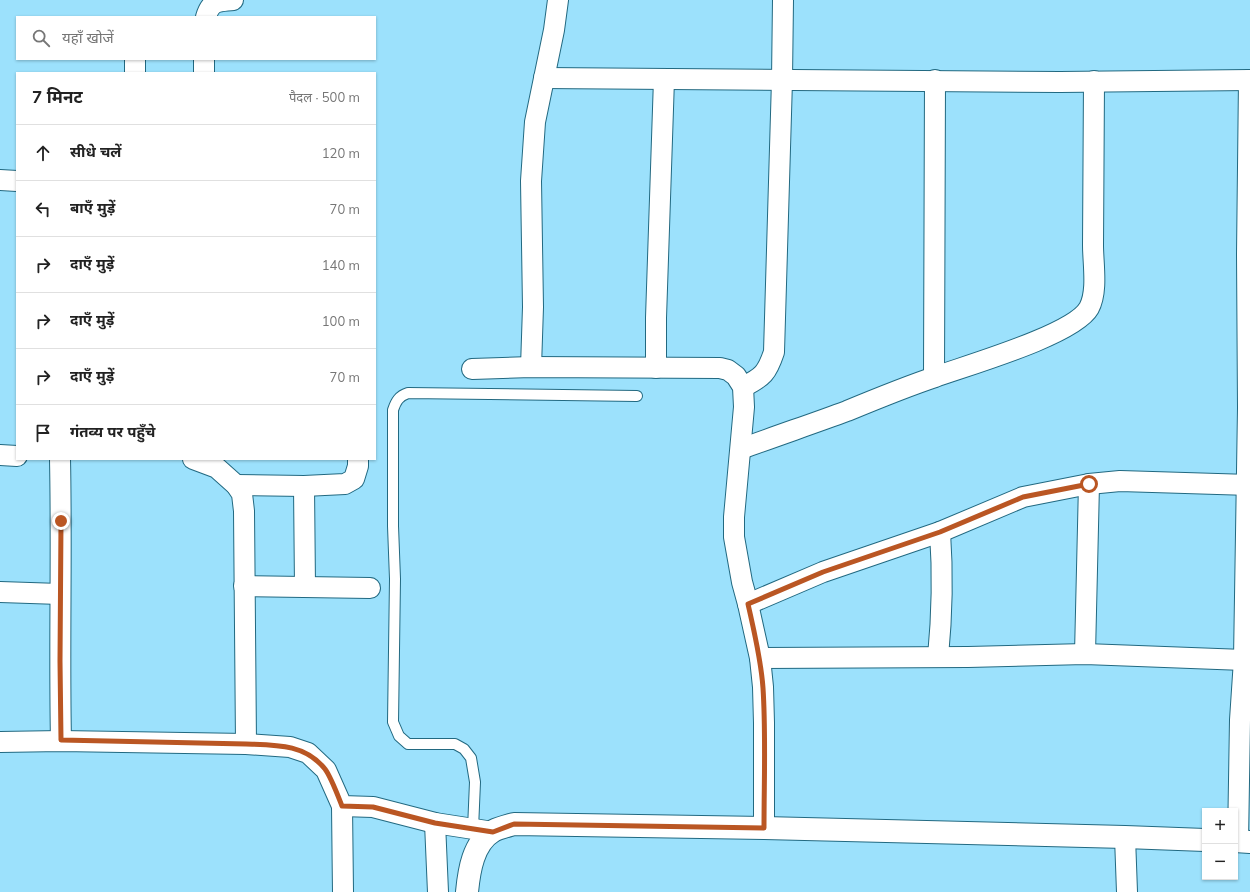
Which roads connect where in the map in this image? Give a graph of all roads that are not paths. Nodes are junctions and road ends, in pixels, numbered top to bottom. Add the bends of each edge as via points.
1 (233, 0) edge
2 (558, 0) edge
3 (783, 0) edge
4 (206, 16) edge
5 (135, 60) edge
6 (204, 60) edge
7 (135, 72) edge
8 (204, 72) edge
9 (544, 78) junction
10 (664, 79) junction
11 (782, 80) junction
12 (935, 80) junction
13 (1249, 80) edge
14 (1094, 81) junction
15 (0, 180) edge
16 (16, 180) edge
17 (531, 367) junction
18 (656, 368) junction
19 (472, 369) dead end
20 (934, 377) junction
21 (743, 387) junction
22 (636, 396) dead end
23 (741, 449) junction
24 (0, 455) edge
25 (16, 456) edge
26 (60, 460) edge
27 (198, 460) edge
28 (358, 460) edge
29 (217, 464) edge
30 (1089, 484) junction
31 (236, 485) junction
32 (1248, 485) edge
33 (304, 486) junction
34 (940, 532) junction
35 (244, 586) junction
36 (305, 587) junction
37 (370, 588) dead end
38 (0, 592) edge
39 (60, 594) junction
40 (748, 604) junction
41 (1085, 654) junction
42 (760, 658) junction
43 (938, 658) junction
44 (1244, 660) junction
45 (61, 740) junction
46 (0, 742) edge
47 (246, 744) junction
48 (342, 806) junction
49 (435, 823) junction
50 (764, 828) junction
51 (483, 830) junction
52 (1125, 837) junction
53 (1202, 840) edge
54 (1241, 842) edge
55 (343, 892) edge
56 (438, 892) edge
57 (467, 892) edge
58 (1126, 892) edge

1 - 4 street via 213,4
2 - 9 street
3 - 11 street
5 - 7 street
6 - 8 street
9 - 10 street
9 - 17 street via 535,122 531,182
10 - 11 street
10 - 18 street
11 - 12 street
11 - 21 street via 774,352 768,369 758,380
12 - 14 street
12 - 20 street
13 - 14 street
13 - 32 street
14 - 20 street via 1094,283 1088,309 1077,320 1033,342
15 - 16 street
17 - 18 street
17 - 19 street
18 - 21 street via 720,368 736,376
20 - 23 street
21 - 23 street
22 - 51 lane via 408,393 396,401 393,410 393,722 399,736 408,744 455,744 472,758
23 - 40 street via 734,537
24 - 25 street
26 - 39 street
27 - 29 street
28 - 33 street via 354,479 345,484
29 - 31 street
30 - 32 street via 1120,481
30 - 34 street via 1023,497
30 - 41 street
31 - 33 street
31 - 35 street via 242,494 244,511
32 - 44 street
33 - 36 street
34 - 40 street via 823,572
34 - 43 street via 942,564
35 - 36 street
35 - 47 street
36 - 37 street
38 - 39 street
39 - 45 street
40 - 42 street
41 - 43 street
41 - 44 street
42 - 43 street
42 - 50 street via 764,723
44 - 54 street via 1240,735
45 - 46 street
45 - 47 street
47 - 48 street via 284,747 308,753 326,770
48 - 49 street via 373,807
48 - 55 street
49 - 51 street
49 - 56 street
50 - 51 street via 514,824
50 - 52 street
51 - 57 street via 469,875
52 - 53 street
52 - 58 street

